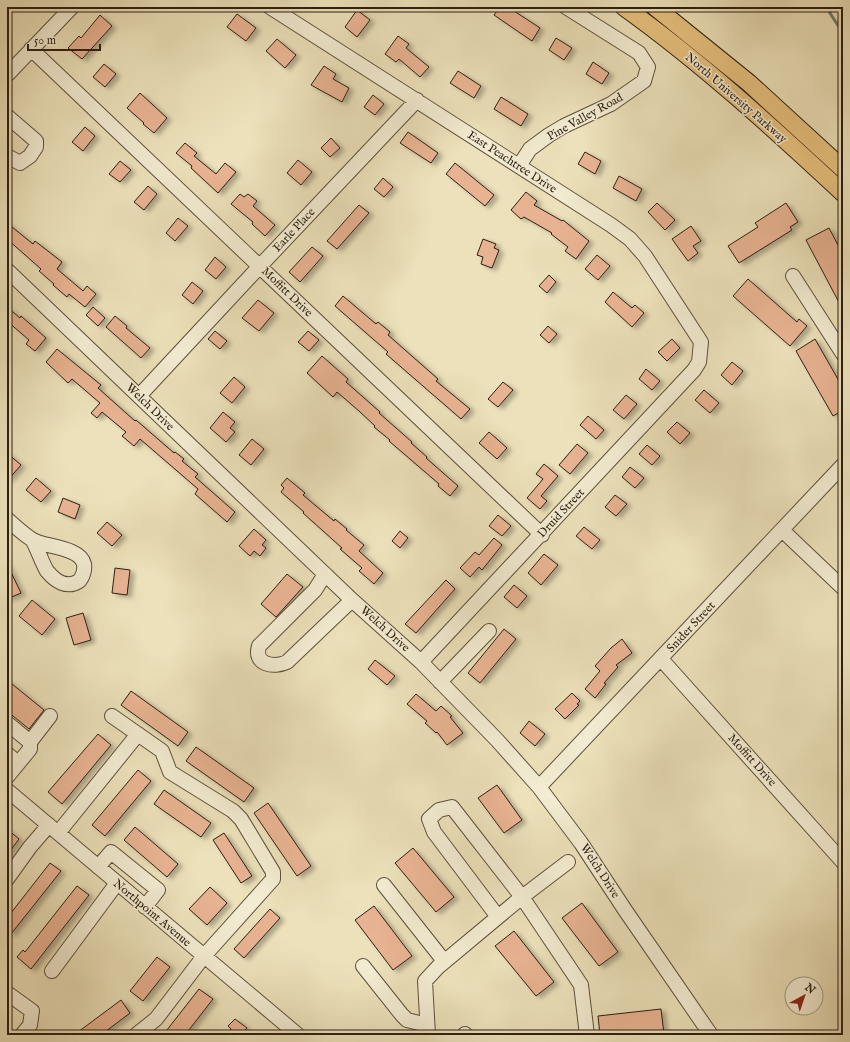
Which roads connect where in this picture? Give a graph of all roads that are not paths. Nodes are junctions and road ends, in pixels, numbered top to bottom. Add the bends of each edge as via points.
1 (72, 7) edge
2 (270, 7) edge
3 (566, 7) edge
4 (624, 7) edge
5 (655, 7) edge
6 (31, 49) junction
7 (7, 75) edge
8 (417, 100) junction
9 (7, 116) edge
10 (7, 156) edge
11 (519, 166) junction
12 (843, 169) edge
13 (843, 193) edge
14 (260, 266) junction
15 (7, 270) edge
16 (793, 276) dead end
17 (843, 354) edge
18 (699, 362) joint
19 (139, 396) junction
20 (843, 465) edge
21 (7, 519) edge
22 (782, 530) junction
23 (542, 535) junction
24 (33, 541) dead end
25 (325, 574) junction
26 (843, 588) edge
27 (352, 600) junction
28 (489, 631) dead end
29 (661, 659) junction
30 (421, 662) junction
31 (440, 682) junction
32 (50, 716) dead end
33 (112, 716) dead end
34 (7, 723) edge
35 (138, 734) junction
36 (30, 742) junction
37 (7, 754) edge
38 (18, 763) junction
39 (7, 777) edge
40 (539, 788) junction
41 (7, 790) edge
42 (54, 829) junction
43 (568, 862) dead end
44 (843, 862) edge
45 (98, 867) junction
46 (7, 879) edge
47 (117, 883) junction
48 (384, 886) dead end
49 (522, 897) junction
50 (145, 906) junction
51 (498, 917) junction
52 (204, 956) junction
53 (444, 962) junction
54 (363, 966) dead end
55 (52, 972) dead end
56 (7, 993) edge
57 (427, 1030) edge
58 (291, 1033) edge
59 (22, 1035) edge
60 (136, 1035) edge
61 (587, 1035) edge
62 (711, 1035) edge

1 - 6 street
2 - 8 street, East Peachtree Drive
3 - 11 street, Pine Valley Road via 639,53 648,68 644,81 611,104 549,135 530,150
4 - 13 main road, North University Parkway via 654,28 744,103
5 - 12 main road, North University Parkway via 749,83
6 - 7 street
6 - 14 street, Moffitt Drive
8 - 11 street, East Peachtree Drive
8 - 14 street, Earle Place
9 - 10 street via 36,141 36,147 30,156 20,164
11 - 18 street, East Peachtree Drive via 630,239 645,256 701,342
14 - 19 street, Earle Place
14 - 23 street, Moffitt Drive
15 - 19 street, Welch Drive
16 - 17 street
18 - 23 street, Druid Street
19 - 25 street, Welch Drive
20 - 22 street, Snider Street
21 - 24 street
22 - 26 street
22 - 29 street, Snider Street
23 - 30 street, Druid Street
25 - 27 street, Welch Drive
25 - 27 street via 315,590 262,642 258,651 265,664 277,666 287,662
27 - 30 street, Welch Drive
28 - 31 street
29 - 40 street, Snider Street
29 - 44 street, Moffitt Drive
30 - 31 street, Welch Drive
31 - 40 street, Welch Drive via 497,740
32 - 36 street
33 - 35 street
34 - 36 street
35 - 42 street
35 - 52 street via 162,751 170,772 242,819 272,872 273,879
36 - 38 street via 30,749
37 - 38 street
38 - 39 street
40 - 62 street, Welch Drive via 581,843
41 - 42 street, Northpoint Avenue
42 - 45 street, Northpoint Avenue
42 - 46 street via 30,847
43 - 49 street
45 - 47 street, Northpoint Avenue
45 - 50 street via 111,852 158,890
47 - 50 street, Northpoint Avenue
47 - 55 street
48 - 53 street
49 - 51 street
49 - 51 street via 452,807 440,810 429,819 434,832
49 - 61 street via 581,985
50 - 52 street, Northpoint Avenue
51 - 53 street
52 - 58 street, Northpoint Avenue
52 - 60 street via 156,1019
53 - 57 street via 424,981
54 - 57 street via 407,1020
56 - 59 street via 32,1011 30,1025

